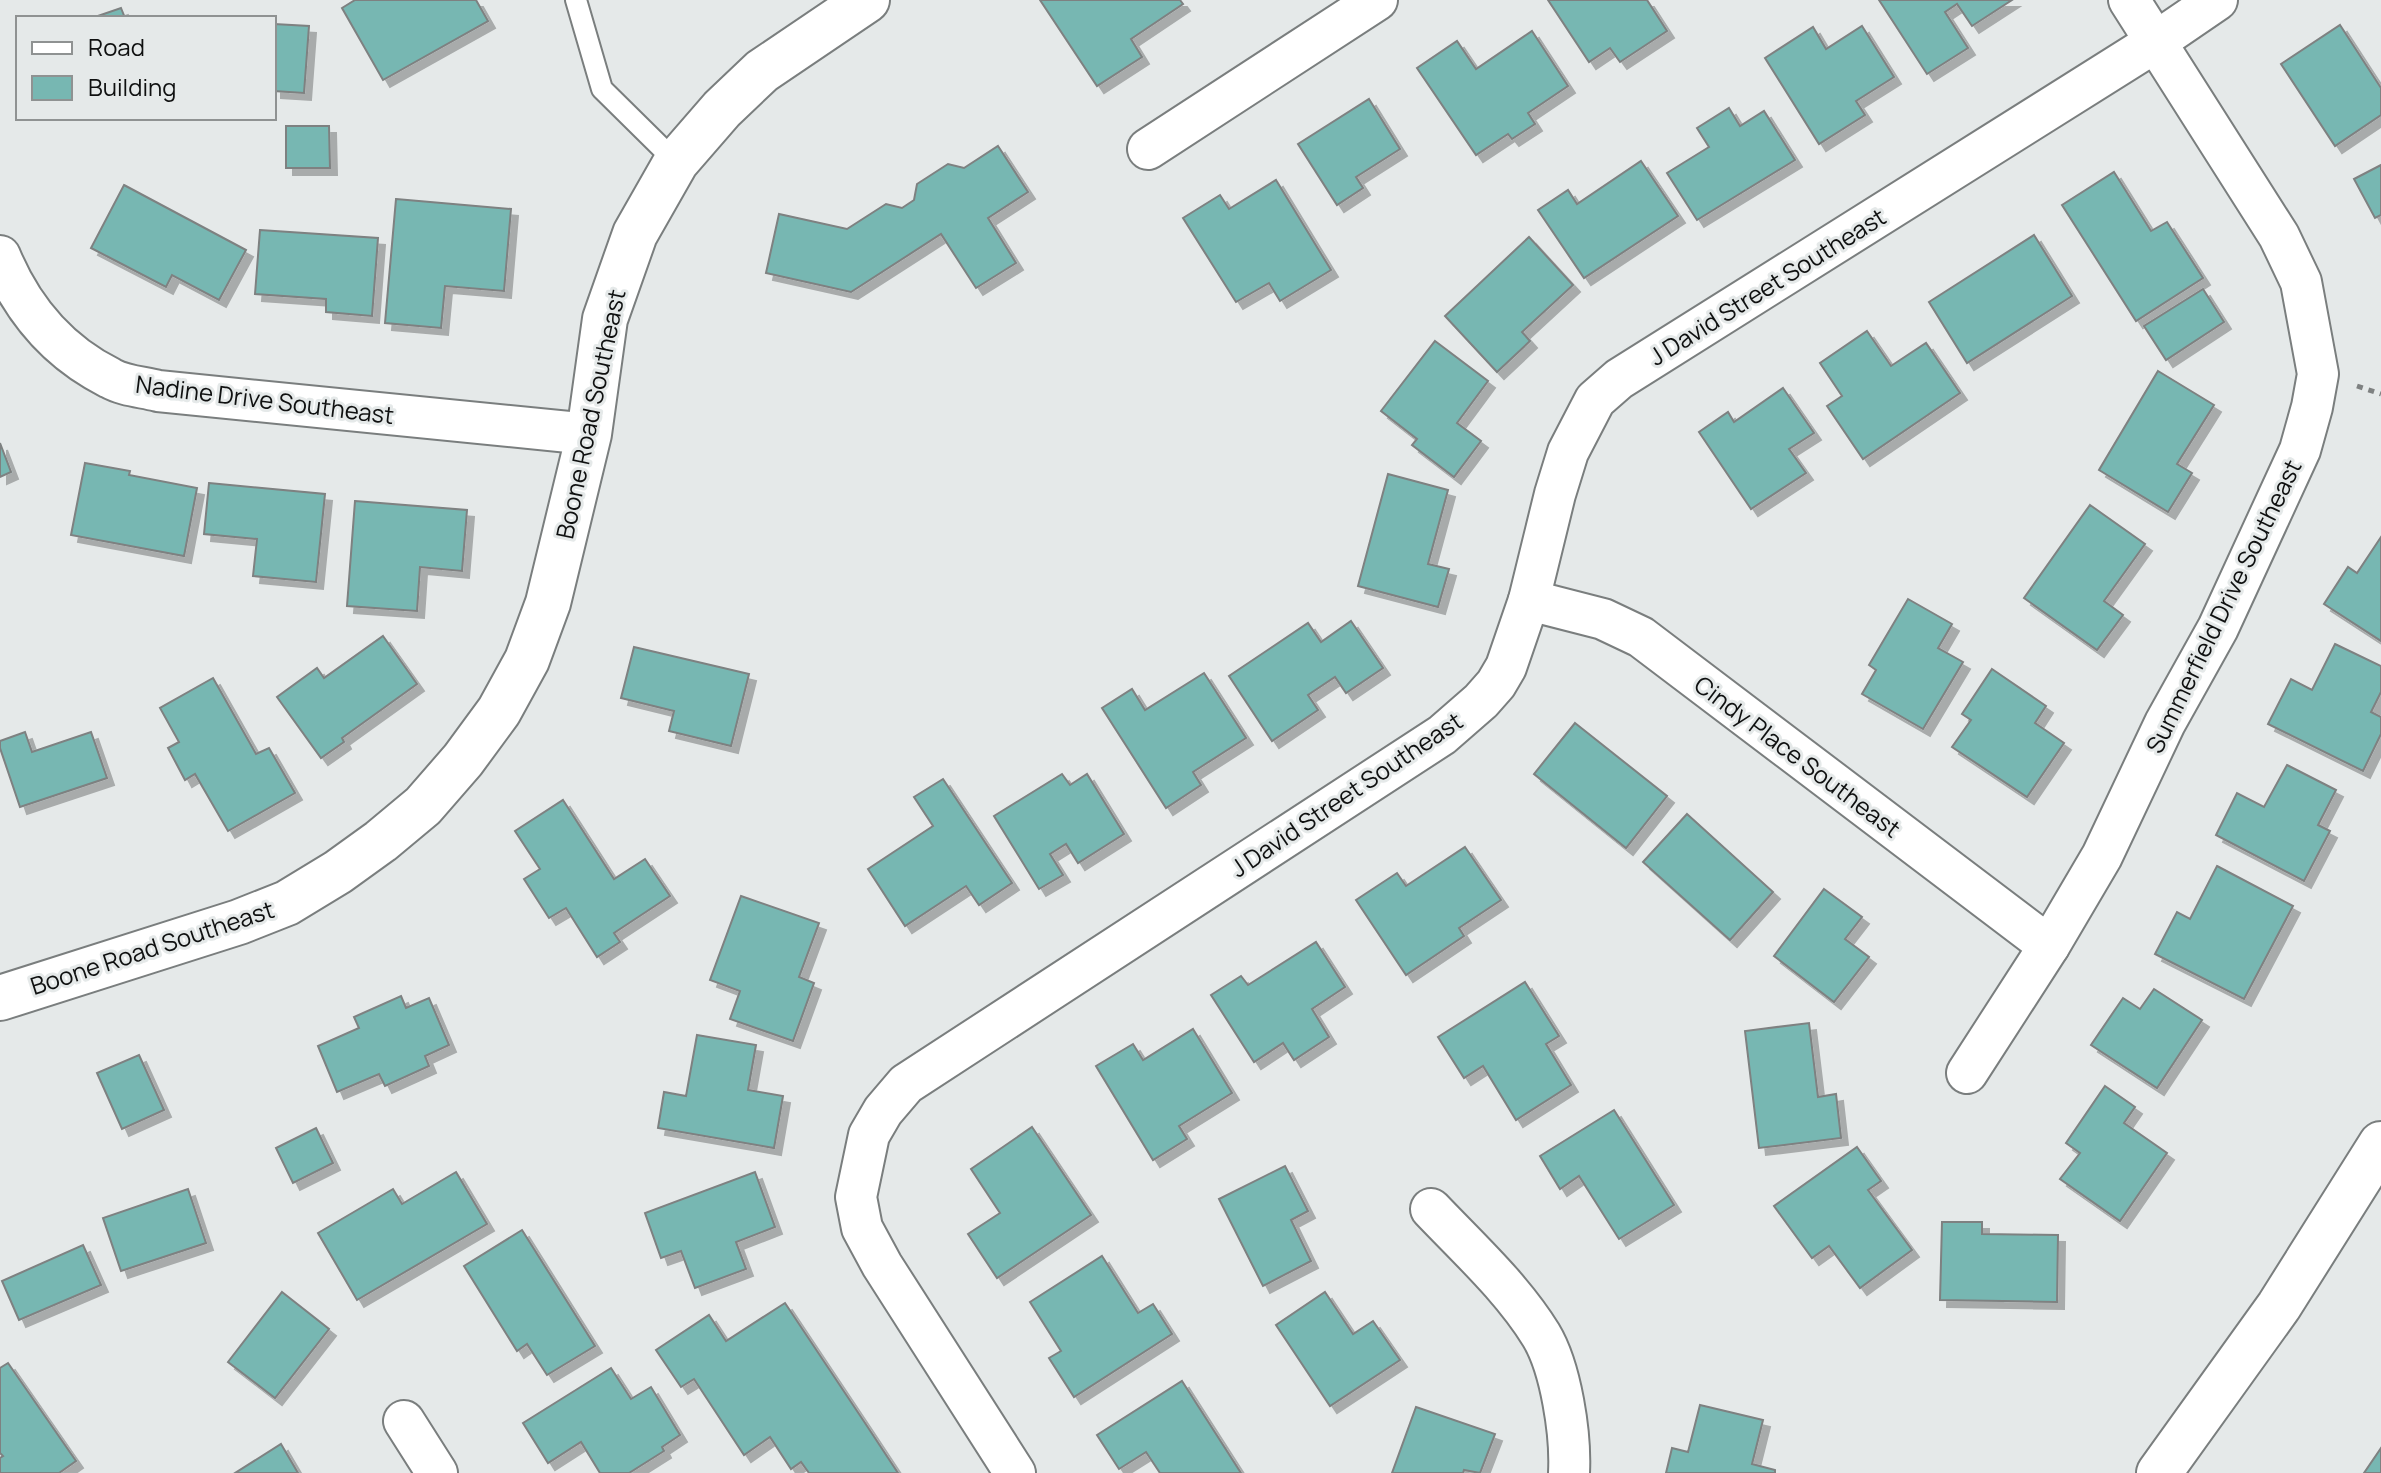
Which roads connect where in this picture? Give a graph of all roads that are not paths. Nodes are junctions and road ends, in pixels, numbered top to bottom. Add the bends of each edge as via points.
1 (576, 0) edge
2 (867, 0) edge
3 (1377, 0) edge
4 (2129, 0) edge
5 (2217, 0) edge
6 (2157, 41) junction
7 (1148, 149) dead end
8 (676, 162) junction
9 (0, 256) edge
10 (589, 434) junction
11 (1529, 600) junction
12 (2049, 946) junction
13 (0, 998) edge
14 (1967, 1073) dead end
15 (2381, 1144) edge
16 (1431, 1209) dead end
17 (404, 1421) dead end
18 (437, 1473) edge
19 (1015, 1473) edge
20 (1569, 1473) edge
21 (2159, 1473) edge

1 - 8 lane via 602,89
2 - 8 street, Boone Road Southeast via 762,71
3 - 7 street
4 - 6 street, Summerfield Drive Southeast
5 - 6 street, J David Street Southeast
6 - 11 street, J David Street Southeast via 1619,379 1595,400 1568,452
6 - 12 street, Summerfield Drive Southeast via 2279,236 2301,282 2318,374 2300,450 2218,628 2165,723 2102,856
8 - 10 street, Boone Road Southeast via 635,234 616,283 605,319
9 - 10 street, Nadine Drive Southeast via 12,284 45,331 112,380 158,391
10 - 13 street, Boone Road Southeast via 548,603 527,660 499,711 423,806 338,872 287,903
11 - 12 street, Cindy Place Southeast via 1603,619 1641,637
11 - 19 street, J David Street Southeast via 1496,684 1442,735 906,1084 883,1111 869,1135 856,1197 862,1228
12 - 14 street, Summerfield Drive Southeast
15 - 21 street via 2279,1306
16 - 20 street via 1518,1303 1543,1338 1567,1423
17 - 18 street

